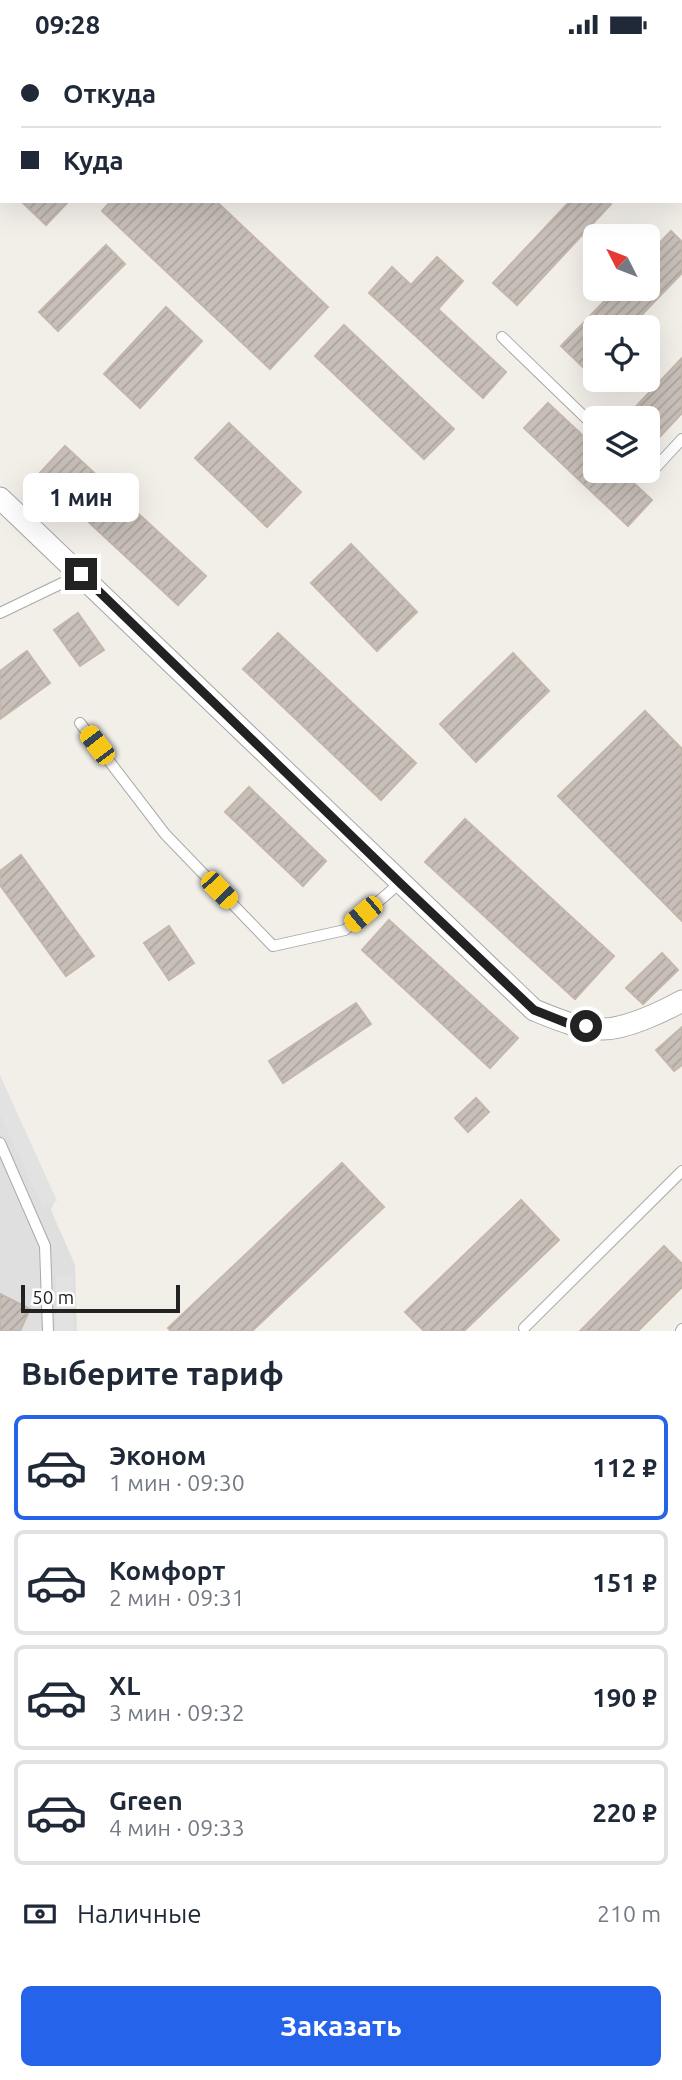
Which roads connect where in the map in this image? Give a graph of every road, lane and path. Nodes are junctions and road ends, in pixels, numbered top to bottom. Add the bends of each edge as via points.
1 (502, 337) dead end
2 (583, 415) edge
3 (682, 439) edge
4 (660, 463) edge
5 (0, 498) edge
6 (81, 574) junction
7 (0, 613) edge
8 (80, 723) dead end
9 (400, 883) junction
10 (682, 1001) edge
11 (0, 1143) edge
12 (682, 1171) edge
13 (524, 1328) dead end
14 (48, 1331) edge

1 - 2 lane
3 - 4 lane
5 - 6 street
6 - 7 lane
6 - 9 street
8 - 9 lane via 165,834 273,946 345,930
9 - 10 street via 534,1010 567,1023 605,1029 648,1018
11 - 14 lane via 45,1246
12 - 13 lane

